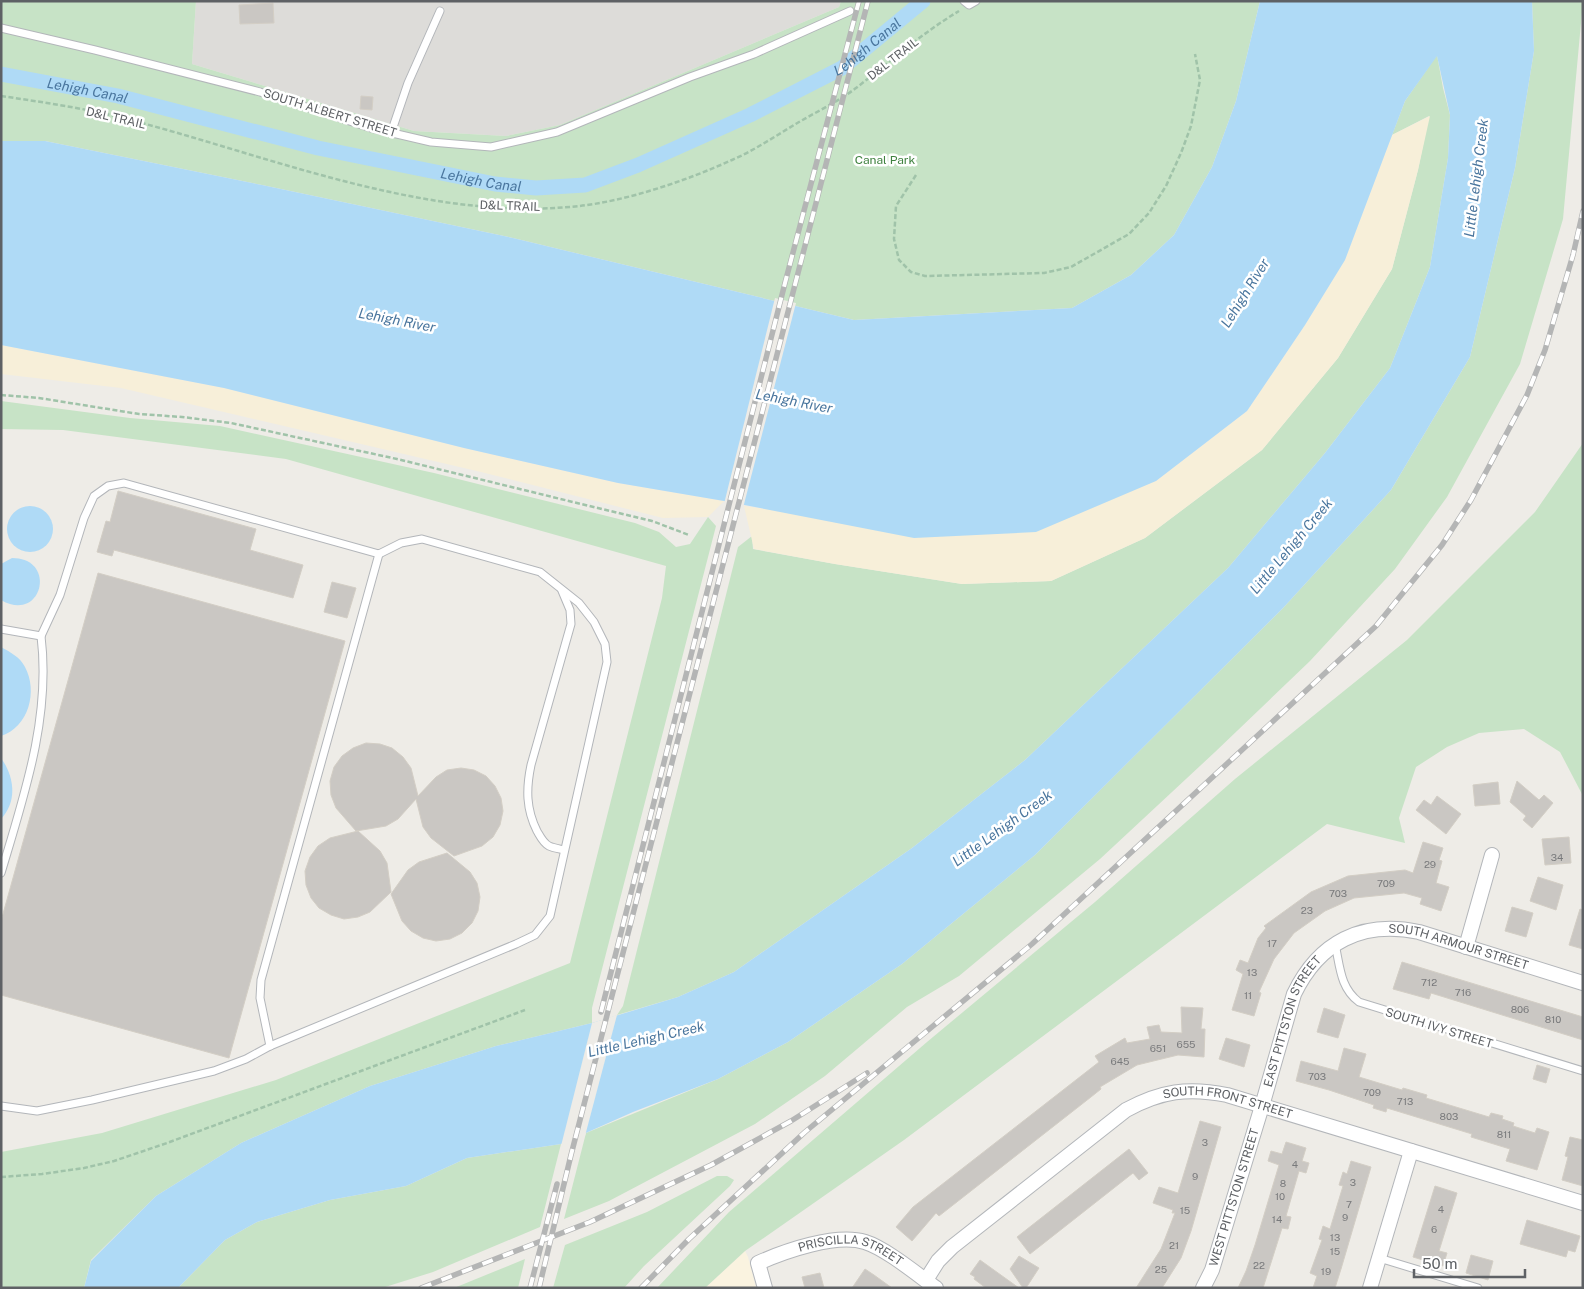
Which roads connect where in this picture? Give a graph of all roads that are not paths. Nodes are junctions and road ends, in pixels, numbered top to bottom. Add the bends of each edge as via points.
1 (976, 1) edge
2 (966, 3) edge
3 (440, 11) dead end
4 (850, 11) dead end
5 (1, 28) edge
6 (391, 133) junction
7 (379, 554) junction
8 (561, 588) junction
9 (1, 629) edge
10 (41, 636) junction
11 (564, 850) junction
12 (1492, 855) dead end
13 (1, 873) edge
14 (1335, 944) junction
15 (1466, 947) junction
16 (1583, 983) edge
17 (270, 1046) junction
18 (1583, 1071) edge
19 (1, 1106) edge
20 (1262, 1106) junction
21 (1411, 1150) junction
22 (1583, 1203) edge
23 (1379, 1258) junction
24 (931, 1284) edge
25 (765, 1288) edge
26 (1203, 1288) edge
27 (1370, 1288) edge
28 (1478, 1288) edge

1 - 2 lane
3 - 6 lane via 408,83
4 - 6 lane, SOUTH ALBERT STREET via 754,54 557,132 491,147 431,142
5 - 6 lane, SOUTH ALBERT STREET via 260,92
7 - 8 lane via 401,542 422,539 540,572
7 - 10 lane via 124,483 108,486 94,496 84,518 60,595
7 - 17 lane via 261,980 260,998
8 - 11 lane via 594,622 605,644 607,662
8 - 11 lane via 570,610 571,624 531,765 527,801 531,820 540,838 548,846
9 - 10 lane
10 - 13 lane via 44,673 41,715 20,810
11 - 17 lane via 550,916 535,935
12 - 15 street
14 - 15 street, SOUTH ARMOUR STREET via 1354,934 1392,928 1419,932
14 - 18 lane, SOUTH IVY STREET via 1344,987 1358,1002
14 - 20 street, EAST PITTSTON STREET via 1311,964 1301,978
15 - 16 street, SOUTH ARMOUR STREET
17 - 19 lane via 214,1070 92,1100 37,1111
20 - 21 street, SOUTH FRONT STREET
20 - 24 street, SOUTH FRONT STREET via 1207,1091 1187,1090 1143,1100 952,1247 938,1261
20 - 26 street, WEST PITTSTON STREET via 1212,1270
21 - 22 street, SOUTH FRONT STREET
21 - 23 street
23 - 27 street
23 - 28 lane
24 - 25 street, PRISCILLA STREET via 866,1242 836,1239 758,1262

